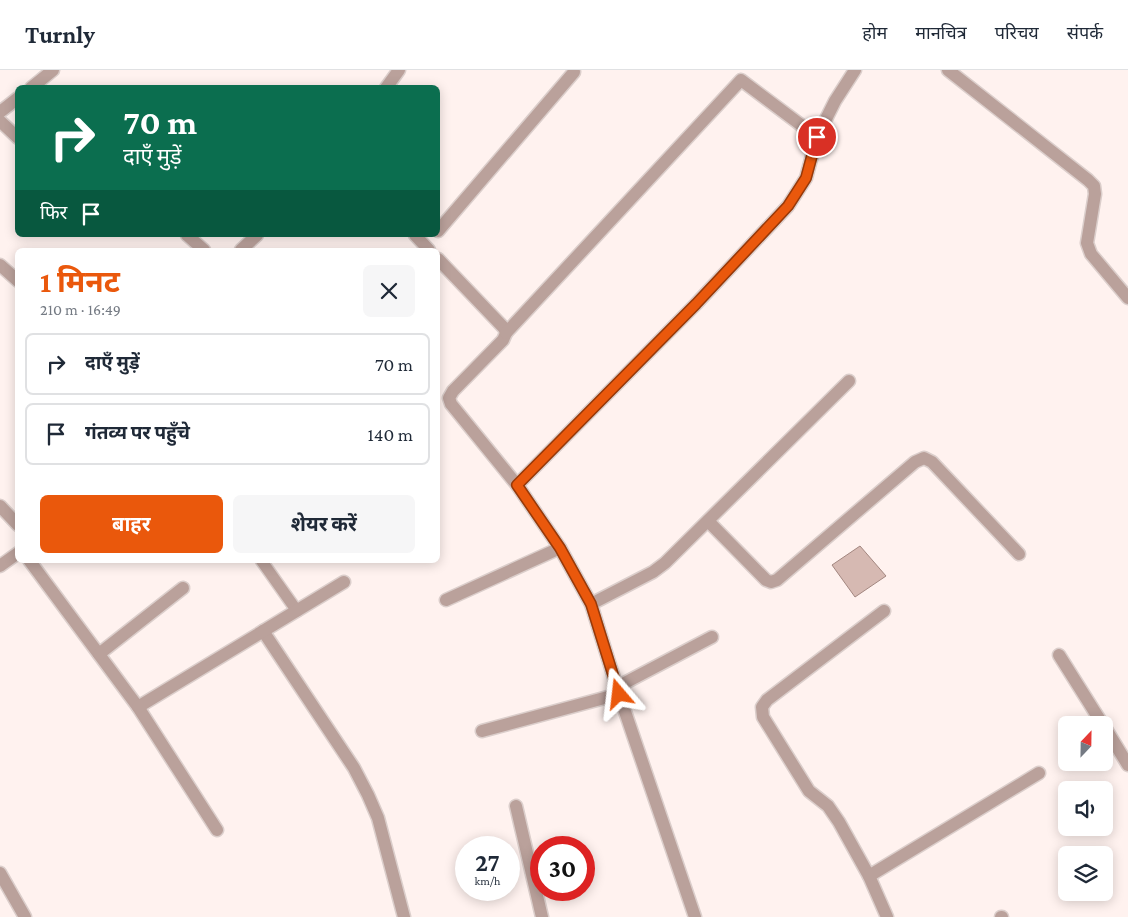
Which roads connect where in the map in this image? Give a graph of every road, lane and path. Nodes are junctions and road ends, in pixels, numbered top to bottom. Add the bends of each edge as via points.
1 (53, 70) edge
2 (399, 70) edge
3 (855, 70) edge
4 (948, 70) edge
5 (574, 72) dead end
6 (35, 85) edge
7 (388, 85) edge
8 (15, 100) edge
9 (0, 112) edge
10 (0, 120) edge
11 (15, 135) edge
12 (817, 137) junction
13 (440, 229) edge
14 (189, 237) edge
15 (255, 237) edge
16 (417, 237) edge
17 (202, 248) edge
18 (243, 248) edge
19 (427, 248) edge
20 (440, 261) edge
21 (0, 265) edge
22 (15, 278) edge
23 (1128, 298) edge
24 (506, 333) junction
25 (849, 381) dead end
26 (517, 485) junction
27 (0, 506) edge
28 (708, 521) junction
29 (15, 522) edge
30 (560, 548) junction
31 (1019, 554) dead end
32 (15, 555) edge
33 (31, 563) edge
34 (263, 563) edge
35 (0, 566) edge
36 (344, 582) dead end
37 (183, 588) dead end
38 (446, 600) dead end
39 (591, 604) junction
40 (297, 610) junction
41 (884, 611) dead end
42 (264, 631) junction
43 (712, 637) dead end
44 (99, 654) junction
45 (1059, 655) dead end
46 (618, 691) junction
47 (138, 707) junction
48 (1097, 716) edge
49 (482, 731) dead end
50 (1113, 742) edge
51 (1128, 765) edge
52 (1039, 773) dead end
53 (516, 806) dead end
54 (217, 830) dead end
55 (0, 873) edge
56 (868, 876) junction
57 (25, 917) edge
58 (404, 917) edge
59 (542, 917) edge
60 (695, 917) edge
61 (887, 917) edge

1 - 6 street
2 - 7 street
3 - 12 street
4 - 23 street via 1094,186 1088,248
5 - 13 street
8 - 9 street
10 - 11 street
12 - 24 street via 741,80
12 - 26 street via 806,178 788,206
14 - 17 street
15 - 18 street
16 - 19 street
20 - 24 street
21 - 22 street
24 - 26 street via 449,398
25 - 28 street
26 - 30 street
27 - 29 street
28 - 31 street via 771,582 915,462 924,458 932,462
28 - 39 street via 653,572
30 - 38 street
30 - 39 street
32 - 35 street
33 - 44 street
34 - 40 lane
36 - 40 street
37 - 44 street
39 - 46 street
40 - 42 street
41 - 56 street via 766,700 762,707 763,717 809,791 834,814
42 - 47 street
42 - 58 street via 354,768 368,795 378,818
43 - 46 street
44 - 47 street
45 - 48 street
46 - 49 street
46 - 60 street
47 - 54 street
50 - 51 street
52 - 56 street
53 - 59 street
55 - 57 street
56 - 61 street

